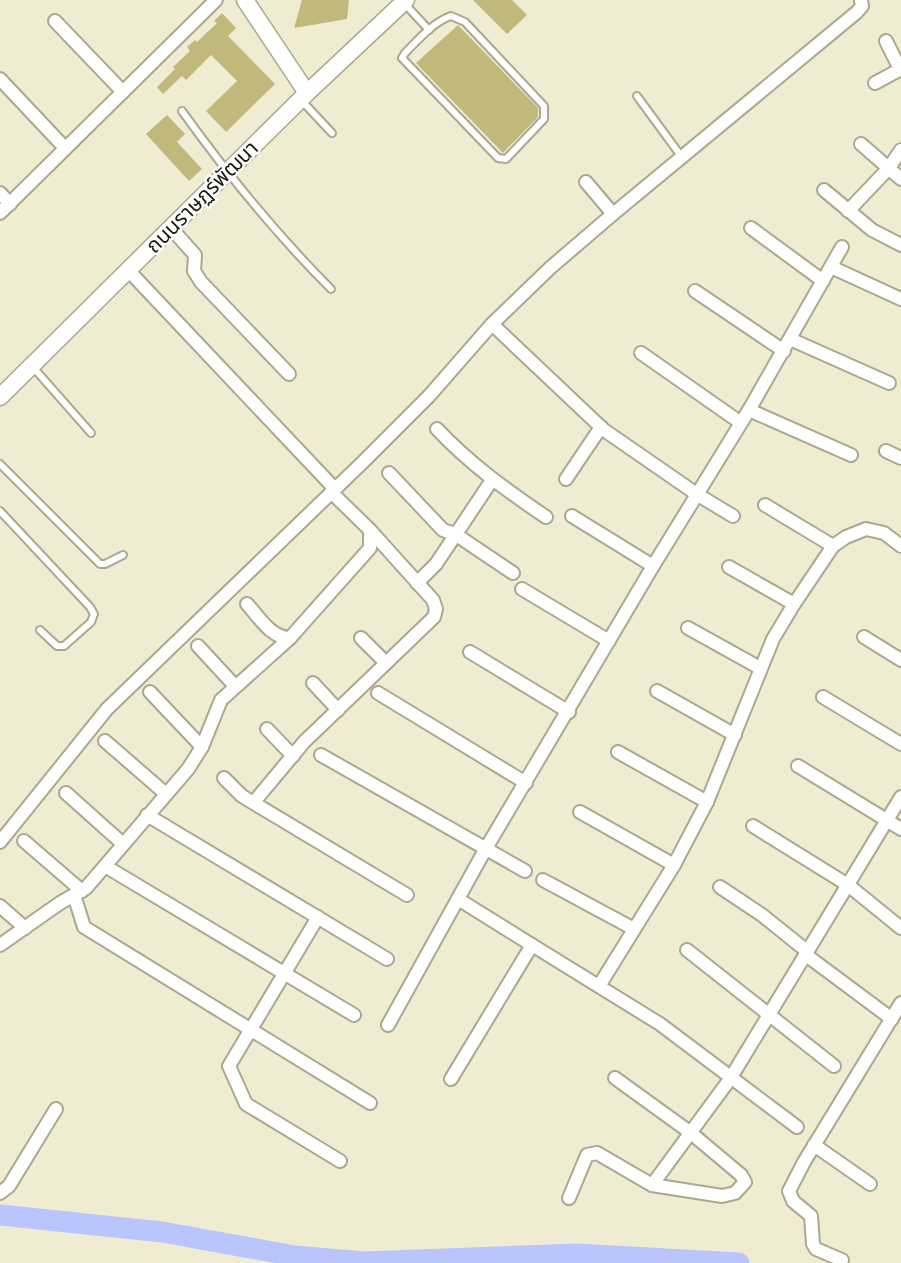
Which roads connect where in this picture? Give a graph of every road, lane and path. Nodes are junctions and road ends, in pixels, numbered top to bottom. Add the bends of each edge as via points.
1 (216, 0) edge
2 (245, 0) edge
3 (861, 0) edge
4 (405, 1) edge
5 (55, 21) dead end
6 (429, 30) junction
7 (886, 41) dead end
8 (901, 69) edge
9 (0, 79) edge
10 (875, 83) dead end
11 (123, 92) junction
12 (304, 96) junction
13 (637, 96) dead end
14 (182, 111) dead end
15 (332, 133) dead end
16 (861, 144) dead end
17 (65, 148) junction
18 (901, 150) edge
19 (681, 156) junction
20 (888, 169) junction
21 (226, 173) junction
22 (901, 179) edge
23 (586, 183) dead end
24 (824, 190) dead end
25 (0, 193) edge
26 (5, 208) edge
27 (848, 211) junction
28 (613, 214) junction
29 (171, 228) junction
30 (751, 228) dead end
31 (901, 245) edge
32 (842, 247) dead end
33 (831, 267) junction
34 (129, 271) junction
35 (823, 281) junction
36 (331, 289) dead end
37 (695, 291) dead end
38 (901, 299) edge
39 (492, 324) junction
40 (790, 339) junction
41 (783, 351) junction
42 (640, 353) dead end
43 (32, 365) junction
44 (289, 374) dead end
45 (889, 383) dead end
46 (0, 397) edge
47 (749, 410) junction
48 (741, 423) junction
49 (601, 427) junction
50 (437, 429) dead end
51 (91, 433) dead end
52 (886, 451) dead end
53 (851, 455) dead end
54 (901, 458) edge
55 (0, 464) edge
56 (388, 473) dead end
57 (566, 479) dead end
58 (492, 480) junction
59 (333, 491) junction
60 (698, 495) junction
61 (765, 505) dead end
62 (0, 511) edge
63 (572, 516) dead end
64 (733, 516) dead end
65 (546, 517) dead end
66 (370, 530) junction
67 (455, 534) junction
68 (833, 546) junction
69 (901, 546) edge
70 (123, 555) dead end
71 (653, 566) junction
72 (729, 567) dead end
73 (513, 573) dead end
74 (417, 583) junction
75 (522, 589) dead end
76 (247, 604) dead end
77 (794, 604) junction
78 (688, 628) dead end
79 (40, 630) dead end
80 (864, 637) dead end
81 (290, 638) junction
82 (361, 638) dead end
83 (609, 641) junction
84 (198, 646) dead end
85 (470, 652) dead end
86 (901, 660) edge
87 (386, 663) junction
88 (760, 668) junction
89 (313, 683) dead end
90 (235, 686) junction
91 (657, 691) dead end
92 (150, 692) dead end
93 (378, 693) dead end
94 (823, 697) dead end
95 (338, 710) junction
96 (569, 712) junction
97 (267, 729) dead end
98 (735, 735) junction
99 (106, 741) dead end
100 (901, 744) edge
101 (202, 747) junction
102 (618, 752) dead end
103 (292, 755) junction
104 (321, 755) dead end
105 (798, 766) dead end
106 (224, 778) dead end
107 (526, 783) junction
108 (66, 793) dead end
109 (166, 794) junction
110 (901, 797) edge
111 (254, 802) junction
112 (708, 802) junction
113 (580, 812) dead end
114 (147, 815) junction
115 (888, 820) junction
116 (753, 825) dead end
117 (901, 829) edge
118 (24, 841) dead end
119 (0, 842) edge
120 (123, 844) junction
121 (485, 850) junction
122 (105, 866) junction
123 (674, 866) junction
124 (525, 871) dead end
125 (543, 880) dead end
126 (848, 885) junction
127 (720, 887) dead end
128 (78, 893) junction
129 (407, 895) dead end
130 (458, 899) junction
131 (0, 905) edge
132 (318, 917) junction
133 (25, 928) junction
134 (901, 928) edge
135 (634, 929) junction
136 (0, 945) edge
137 (532, 946) junction
138 (688, 950) dead end
139 (807, 953) junction
140 (387, 959) dead end
141 (284, 973) junction
142 (599, 986) junction
143 (897, 1013) edge
144 (769, 1014) junction
145 (354, 1015) dead end
146 (388, 1025) dead end
147 (251, 1030) junction
148 (834, 1066) dead end
149 (615, 1078) dead end
150 (451, 1079) dead end
151 (730, 1079) junction
152 (370, 1103) dead end
153 (57, 1110) dead end
154 (797, 1127) dead end
155 (691, 1133) junction
156 (814, 1145) junction
157 (340, 1161) dead end
158 (870, 1184) dead end
159 (652, 1185) junction
160 (0, 1193) edge
161 (569, 1198) dead end
162 (842, 1260) dead end

1 - 11 street
2 - 12 street
3 - 19 street via 857,12
4 - 6 lane
4 - 12 street, ถนนราษฏร์พัฒนา
5 - 11 street
6 - 6 lane via 403,60 498,159 506,159 544,119 544,106 465,22 451,16
7 - 8 street
8 - 10 street
9 - 17 street
11 - 17 street
12 - 15 lane
12 - 21 street, ถนนราษฏร์พัฒนา
13 - 19 lane
14 - 21 lane
16 - 20 street
17 - 26 street
18 - 20 street
19 - 28 street
20 - 22 street
20 - 27 street
21 - 29 street, ถนนราษฏร์พัฒนา
21 - 36 lane
23 - 28 street
24 - 27 street
25 - 26 street
27 - 31 street
28 - 39 street
29 - 34 street, ถนนราษฏร์พัฒนา
29 - 44 street via 195,255 194,271 201,282
30 - 35 street
32 - 33 street
33 - 35 street
33 - 38 street
34 - 43 street, ถนนราษฏร์พัฒนา
34 - 59 street
35 - 40 street
37 - 41 street
39 - 49 street
39 - 59 street via 429,396
40 - 41 street
40 - 45 street
41 - 47 street
42 - 48 street
43 - 46 street, ถนนราษฏร์พัฒนา
43 - 51 lane
47 - 48 street
47 - 53 street
48 - 60 street
49 - 57 street
49 - 60 street
50 - 58 street
52 - 54 street
55 - 70 lane via 100,564
56 - 67 street via 443,530
58 - 65 street
58 - 67 street
59 - 66 street
59 - 119 street via 107,709
60 - 64 street
60 - 71 street
61 - 68 street
62 - 79 lane via 94,614 64,646 57,646
63 - 71 street
66 - 74 street
66 - 81 street via 370,548
67 - 73 street
67 - 74 street
68 - 69 street via 866,529 884,533
68 - 77 street
71 - 83 street
72 - 77 street
74 - 87 street via 433,600 434,617
75 - 83 street
76 - 81 street via 274,634
77 - 88 street
78 - 88 street
80 - 86 street
81 - 90 street
82 - 87 street
83 - 96 street
84 - 90 street
85 - 96 street
87 - 95 street
88 - 98 street
89 - 95 street
90 - 101 street via 222,701
91 - 98 street
92 - 101 street
93 - 107 street
94 - 100 street
95 - 103 street
96 - 107 street
97 - 103 street
98 - 112 street
99 - 109 street
101 - 109 street
102 - 112 street
103 - 111 street
104 - 121 street
105 - 115 street
106 - 111 street
107 - 121 street
108 - 120 street
109 - 114 street
110 - 115 street
111 - 129 street
112 - 123 street
113 - 123 street
114 - 120 street
114 - 132 street
115 - 117 street
115 - 126 street
116 - 126 street
118 - 128 street
120 - 122 street
121 - 124 street
121 - 130 street
122 - 128 street
122 - 141 street
123 - 135 street
125 - 135 street
126 - 134 street
126 - 139 street
127 - 139 street
128 - 133 street
128 - 147 street via 84,927
130 - 137 street
130 - 146 street
131 - 133 street
132 - 140 street
132 - 141 street
133 - 136 street
135 - 142 street
137 - 142 street
137 - 150 street
138 - 144 street
139 - 143 street
139 - 144 street
141 - 145 street
141 - 147 street
142 - 151 street via 668,1030
143 - 156 street
144 - 148 street
144 - 151 street
147 - 152 street
147 - 157 street via 229,1066 246,1104
149 - 155 street
151 - 154 street
151 - 155 street
153 - 160 street
155 - 159 street
155 - 159 street via 745,1179 741,1188 722,1196
156 - 158 street
156 - 162 street via 789,1195 811,1216 816,1249
159 - 161 street via 592,1153 587,1155

